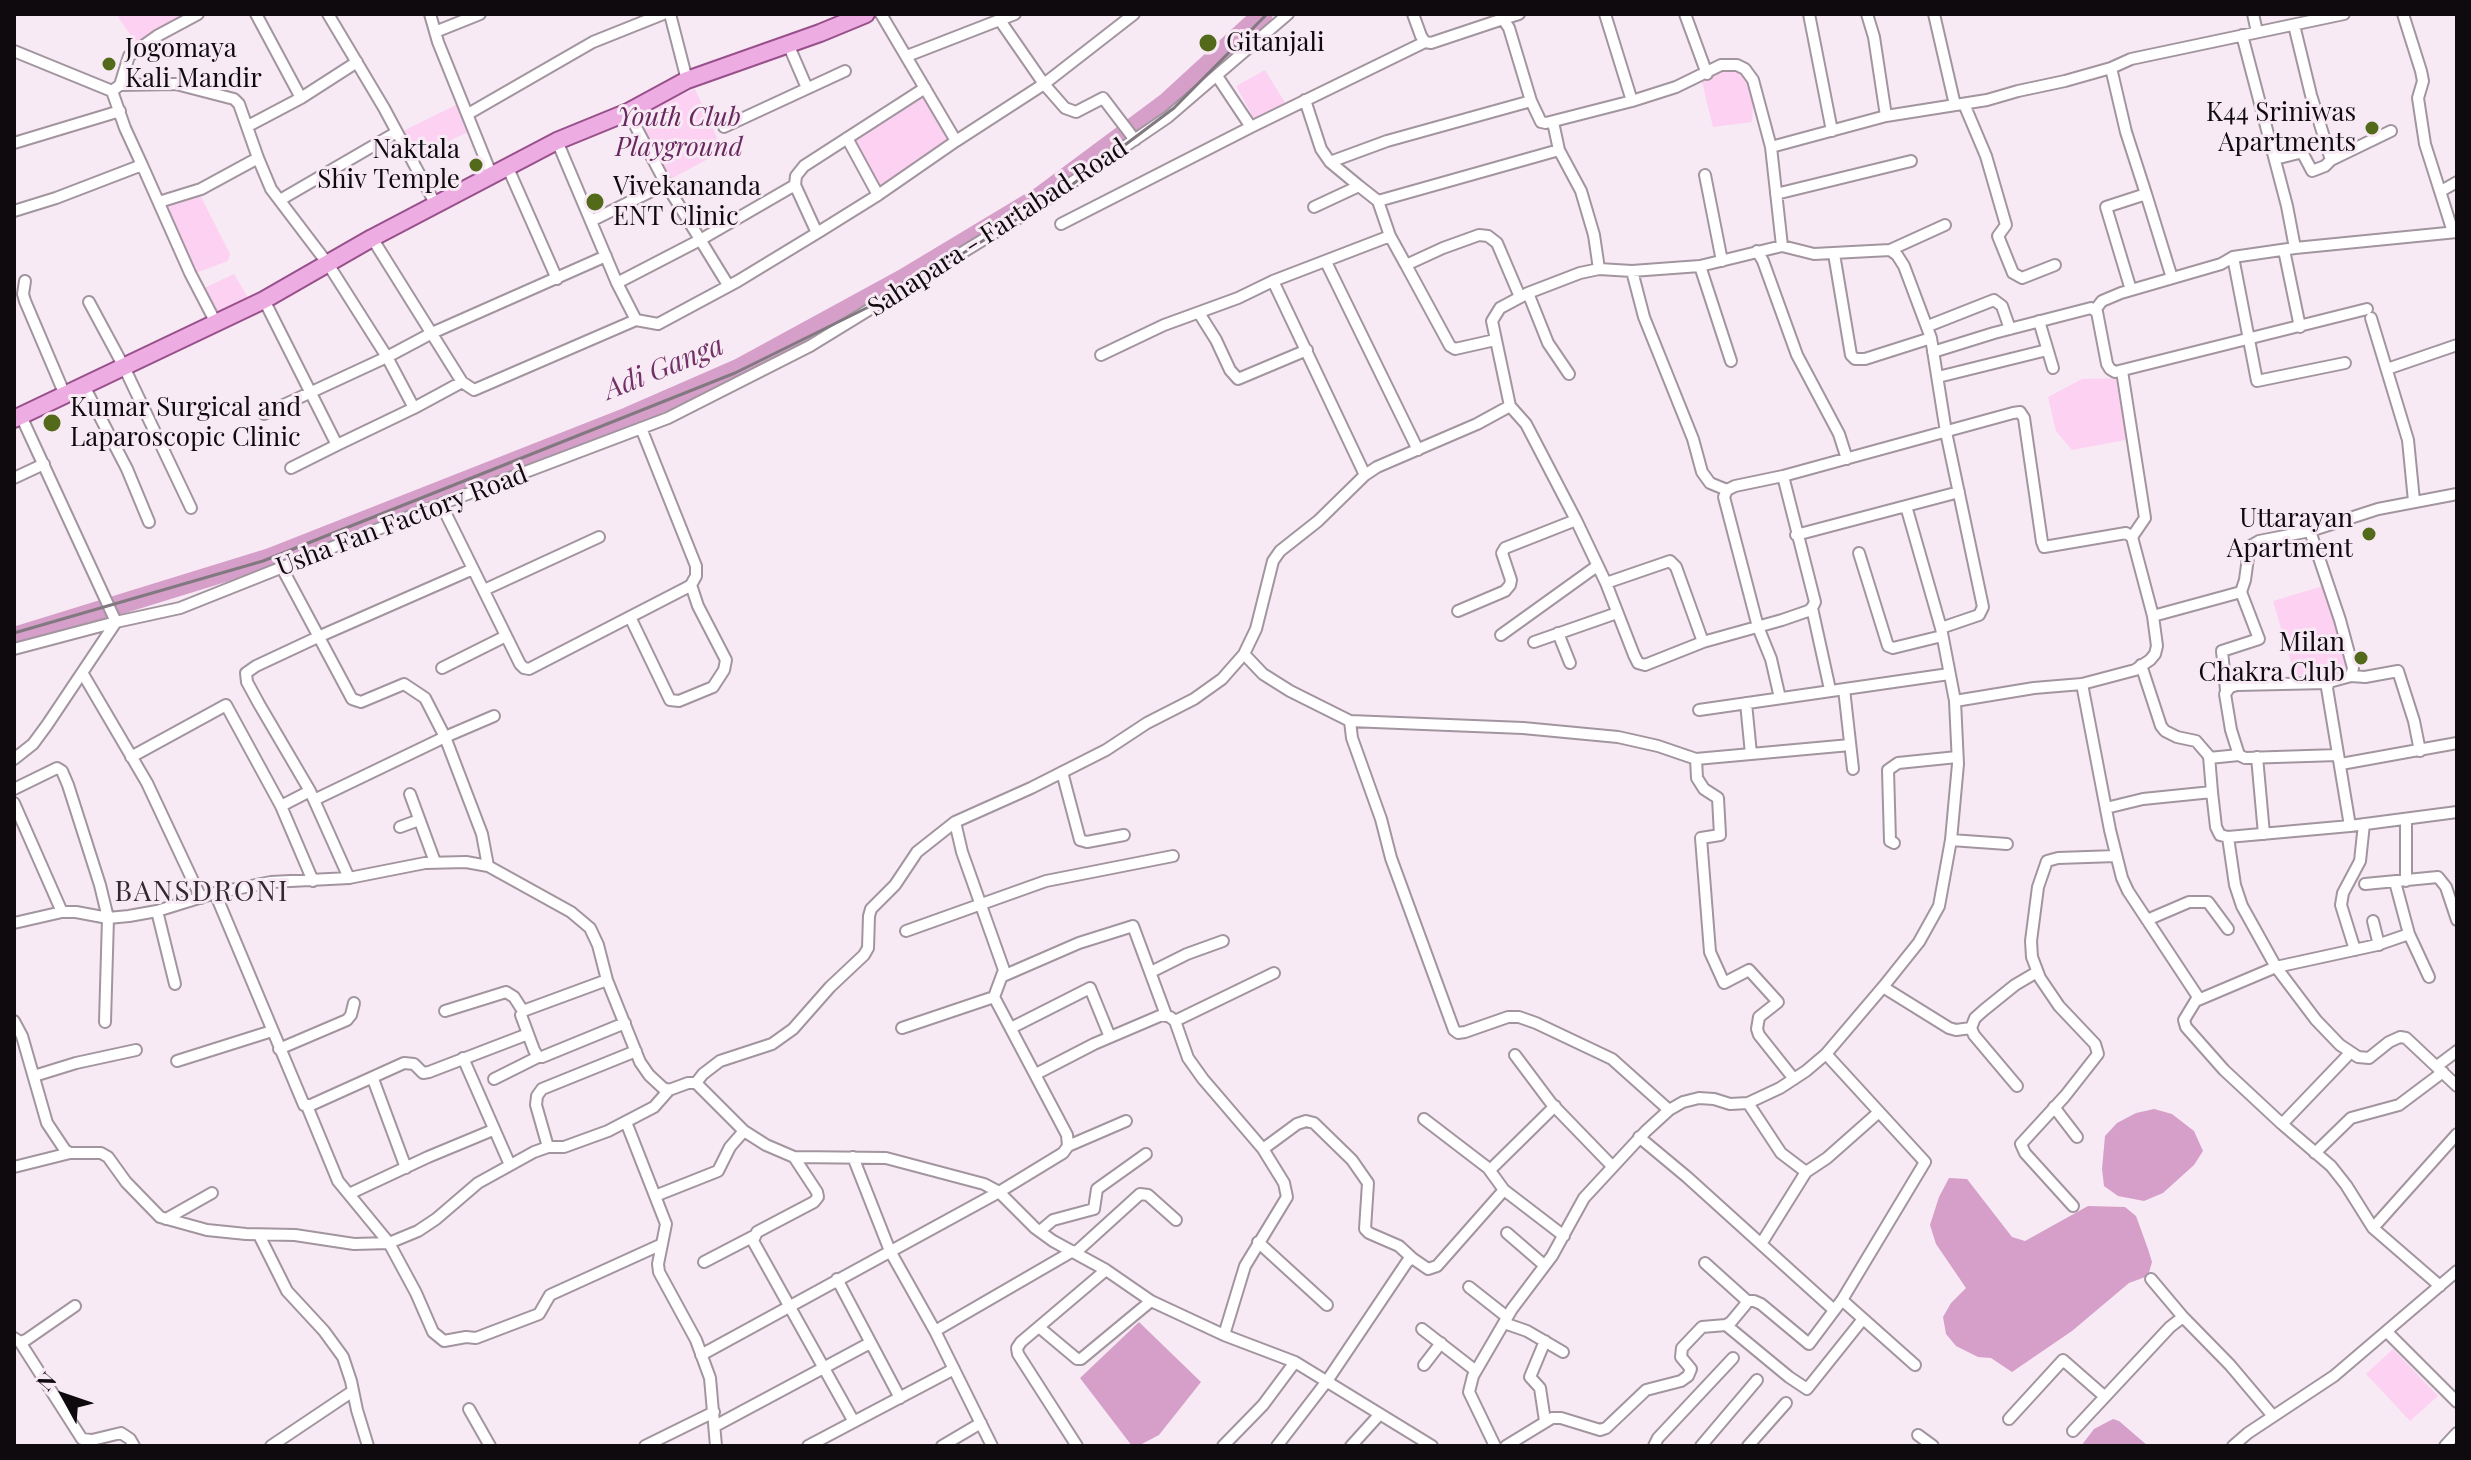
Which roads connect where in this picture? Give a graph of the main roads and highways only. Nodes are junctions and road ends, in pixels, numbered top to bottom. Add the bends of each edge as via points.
1 (866, 14) edge
2 (17, 417) edge

1 - 2 main road via 687,80 557,141 264,300

